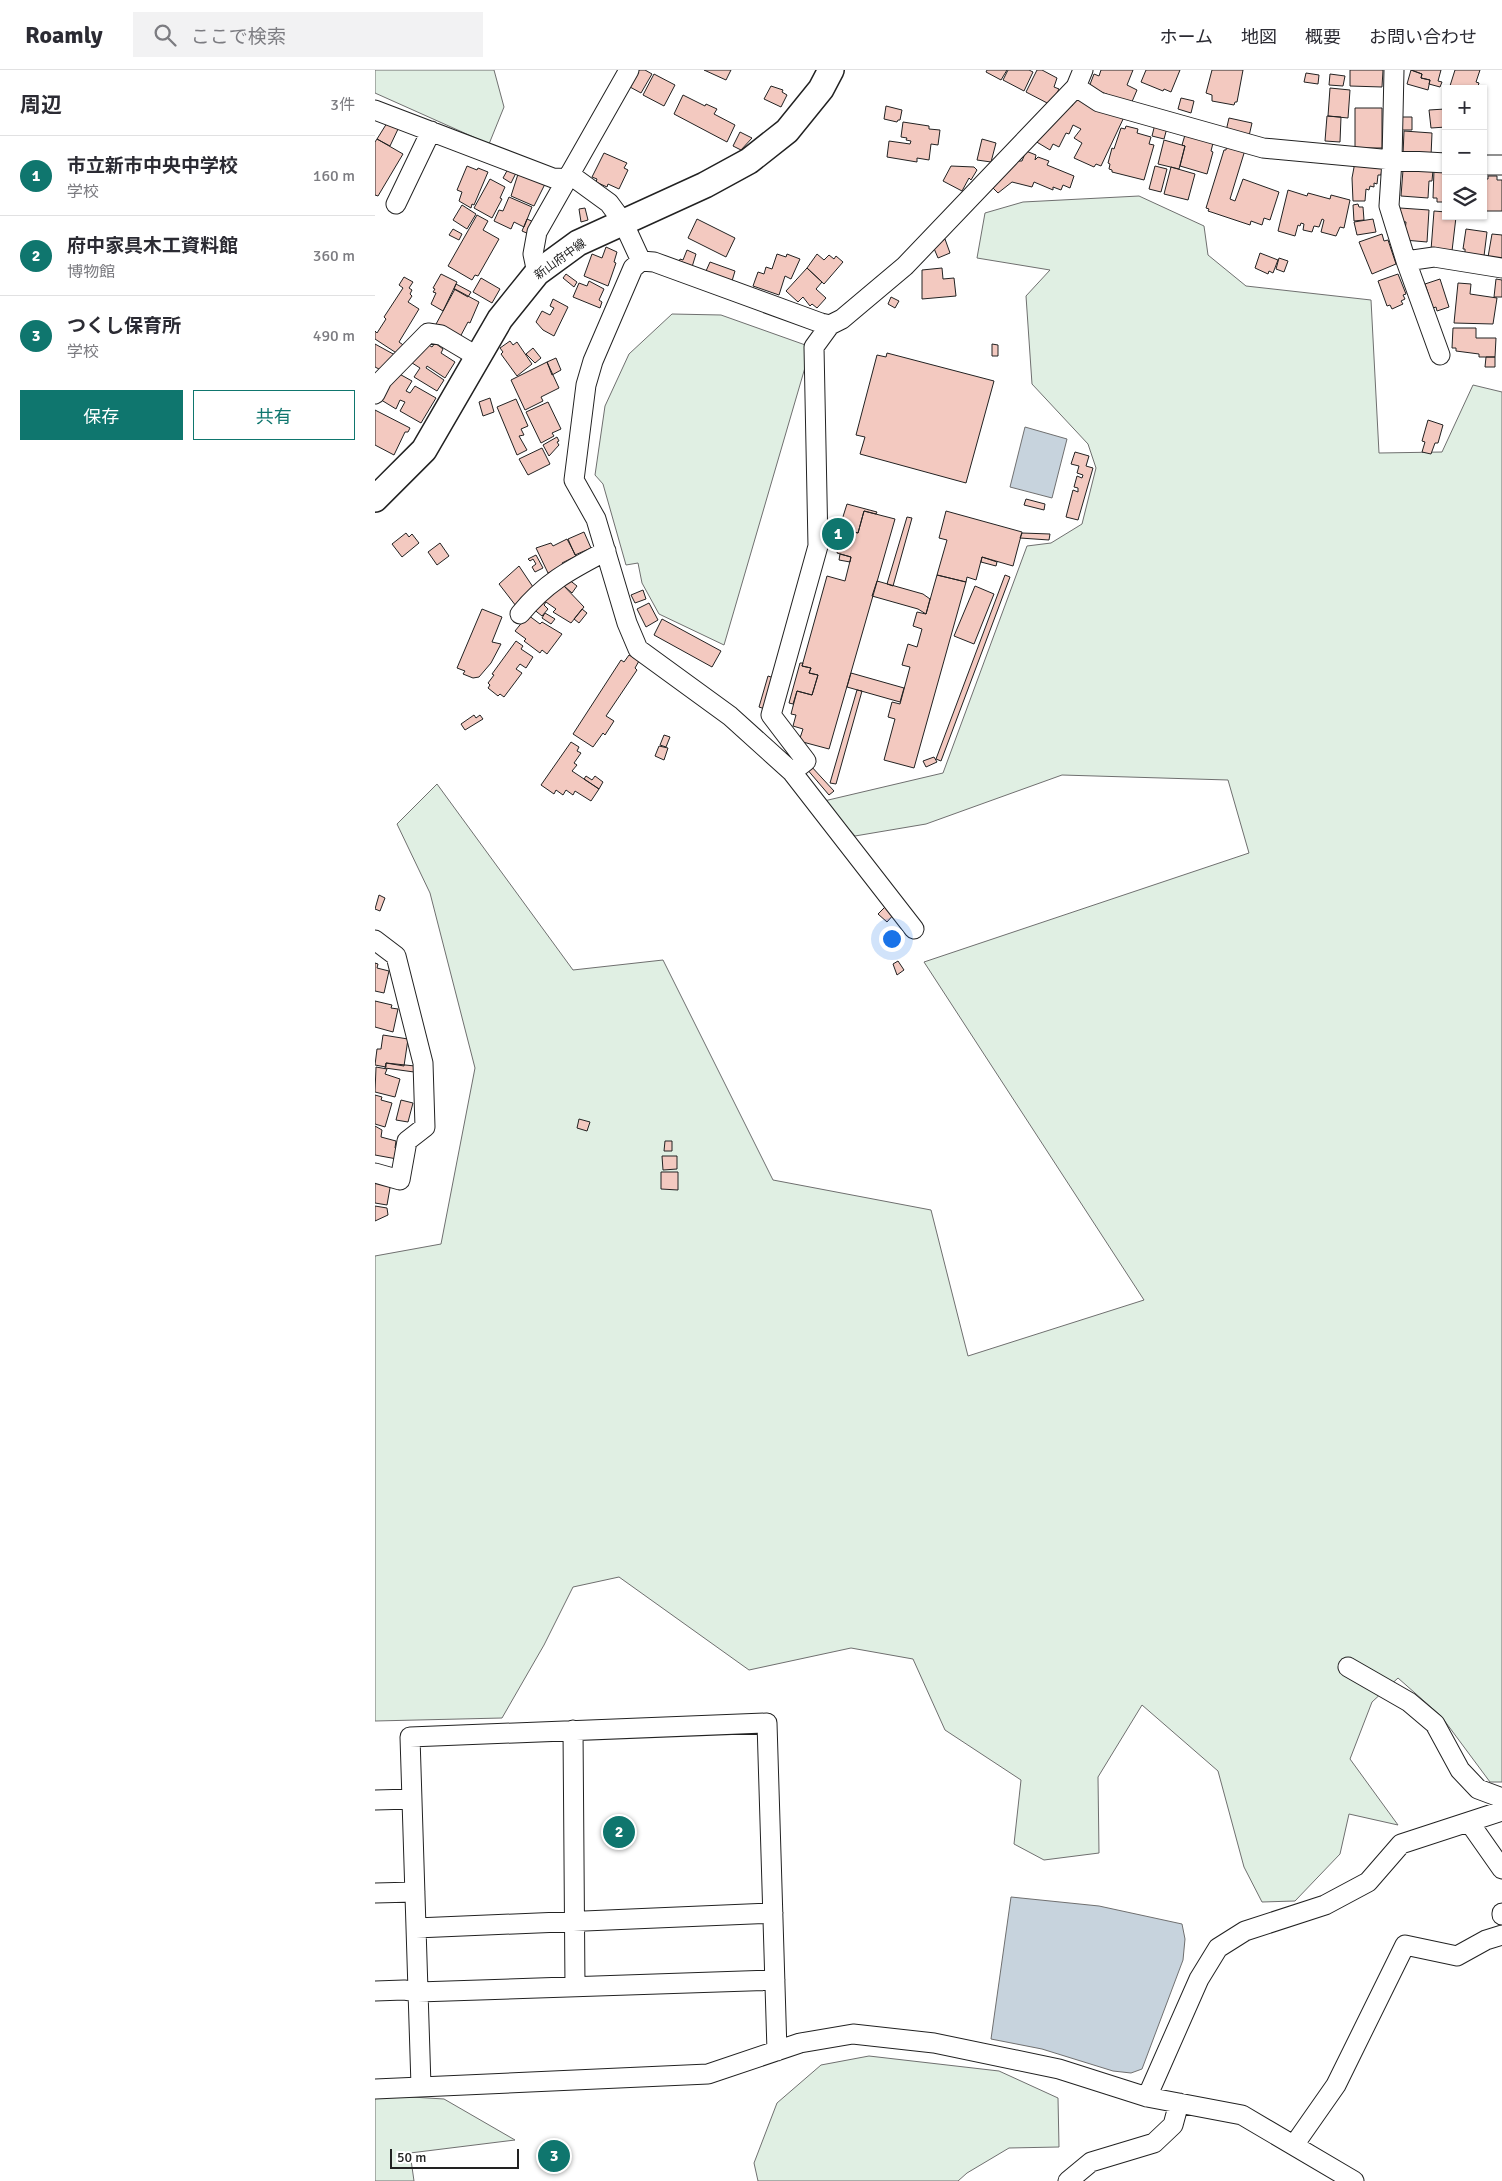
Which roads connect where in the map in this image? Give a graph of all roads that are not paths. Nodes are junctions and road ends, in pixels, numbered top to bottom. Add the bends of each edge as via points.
1 (629, 70) edge
2 (831, 70) edge
3 (1394, 70) edge
4 (1080, 78) edge
5 (375, 110) edge
6 (431, 131) junction
7 (1392, 160) junction
8 (1442, 163) edge
9 (1487, 165) edge
10 (1502, 166) edge
11 (566, 180) junction
12 (396, 204) dead end
13 (623, 222) junction
14 (641, 261) junction
15 (1406, 261) junction
16 (1502, 268) edge
17 (537, 273) junction
18 (831, 325) junction
19 (1439, 355) dead end
20 (478, 357) junction
21 (375, 394) edge
22 (375, 499) edge
23 (606, 550) junction
24 (520, 614) dead end
25 (792, 772) junction
26 (914, 928) dead end
27 (375, 940) edge
28 (375, 1173) edge
29 (1348, 1667) dead end
30 (573, 1730) junction
31 (1502, 1798) edge
32 (412, 1799) junction
33 (375, 1800) edge
34 (1502, 1811) edge
35 (1469, 1822) junction
36 (1502, 1869) edge
37 (415, 1892) junction
38 (375, 1893) edge
39 (773, 1913) junction
40 (575, 1921) junction
41 (416, 1928) junction
42 (1502, 1935) edge
43 (775, 1980) junction
44 (575, 1987) junction
45 (375, 1991) edge
46 (418, 1992) junction
47 (777, 2051) junction
48 (421, 2086) junction
49 (375, 2089) edge
50 (1147, 2097) junction
51 (1179, 2103) junction
52 (1294, 2145) junction
53 (1068, 2181) edge
54 (1354, 2181) edge

1 - 11 street
2 - 13 main road, 新山府中線 via 821,89 787,131 749,161
3 - 7 street
4 - 7 street via 1099,102 1263,148
4 - 18 street via 905,266
5 - 6 street
6 - 11 street via 553,178
6 - 12 street
7 - 8 street
7 - 15 street via 1389,206
9 - 10 street
11 - 13 street via 576,179 609,203
11 - 17 street via 537,232 533,254
13 - 14 street
13 - 17 main road, 新山府中線 via 579,243
14 - 18 street via 654,262
14 - 23 street via 633,268 593,360 586,385 574,480 596,519
15 - 16 street via 1434,257
15 - 19 street
17 - 20 main road, 新山府中線 via 500,319
18 - 25 street via 814,347 818,546 771,715 806,761
20 - 21 street via 441,336 428,333 382,380
20 - 22 main road, 新山府中線 via 424,450
23 - 24 street via 557,577
23 - 25 street via 638,649 730,716
25 - 26 street
27 - 28 street via 396,956 423,1063 425,1127 407,1141 400,1180
29 - 31 street via 1409,1702 1435,1724 1460,1770 1478,1789
30 - 32 street via 410,1737
30 - 39 street via 767,1723
30 - 40 street
32 - 33 street
32 - 37 street
34 - 35 street
35 - 36 street
35 - 50 street via 1401,1844 1368,1882 1325,1905 1245,1931 1218,1948 1199,1979
37 - 38 street
37 - 41 street
39 - 40 street
39 - 43 street
40 - 41 street
40 - 44 street
41 - 46 street
42 - 52 street via 1457,1956 1405,1945 1336,2085
43 - 44 street
43 - 47 street
44 - 46 street
45 - 46 street
46 - 48 street
47 - 48 street via 708,2074
47 - 50 street via 800,2043 853,2034 934,2043 1059,2069
48 - 49 street
50 - 51 street
51 - 52 street via 1243,2115
51 - 53 street via 1173,2125 1154,2143 1091,2162
52 - 54 street

